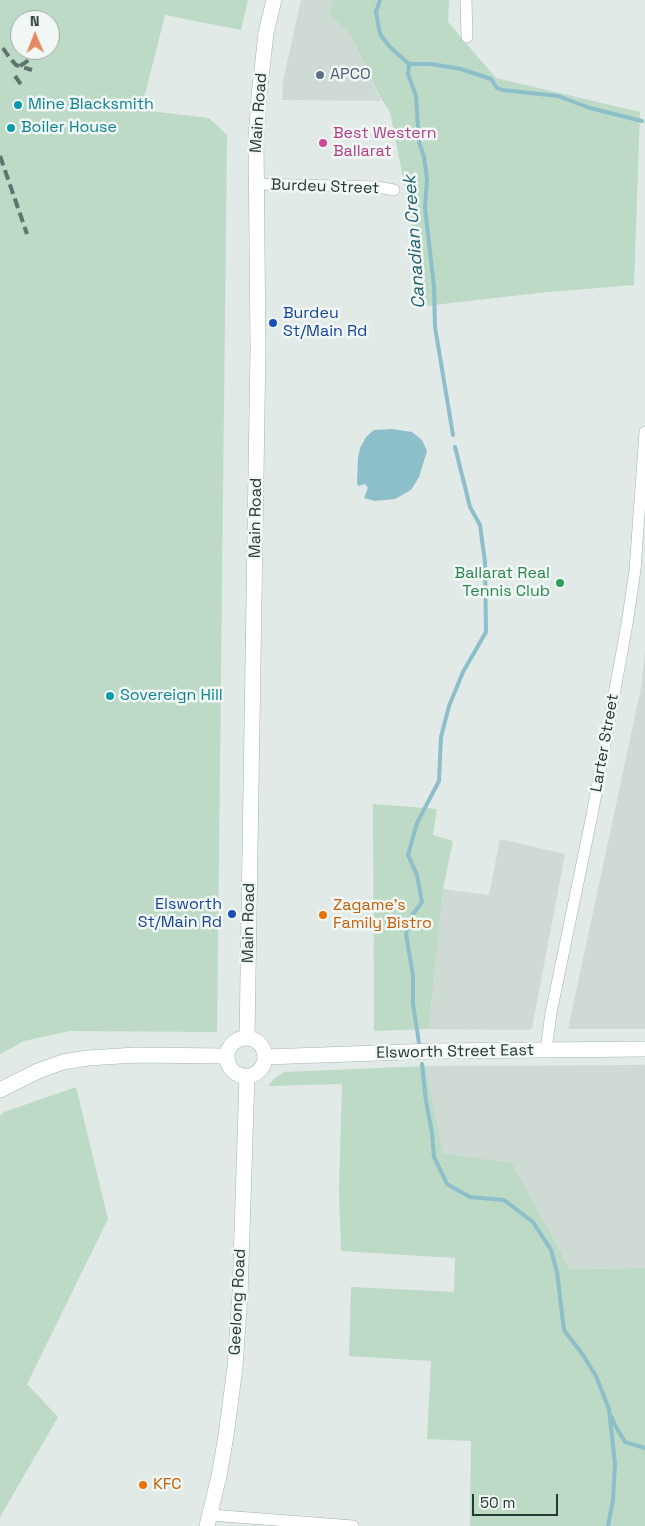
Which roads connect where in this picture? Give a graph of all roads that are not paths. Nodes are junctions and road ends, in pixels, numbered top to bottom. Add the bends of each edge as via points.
1 (274, 0) edge
2 (466, 0) edge
3 (467, 37) dead end
4 (256, 184) junction
5 (394, 190) dead end
6 (645, 432) edge
7 (247, 1038) junction
8 (645, 1049) edge
9 (546, 1050) junction
10 (226, 1056) junction
11 (265, 1057) junction
12 (247, 1076) junction
13 (0, 1090) edge
14 (208, 1520) edge
15 (353, 1526) edge

1 - 4 main road, Main Road via 266,33 259,96
2 - 3 street
4 - 5 street, Burdeu Street
4 - 7 main road, Main Road via 258,348
6 - 9 street, Larter Street via 635,570 627,624
7 - 10 main road via 233,1042
7 - 11 main road via 260,1044
8 - 9 main road, Elsworth Street East
9 - 11 main road, Elsworth Street East
10 - 12 main road via 232,1071
10 - 13 main road via 88,1058 63,1062
11 - 12 main road via 261,1069
12 - 14 main road, Geelong Road via 235,1367 226,1436
14 - 15 street

